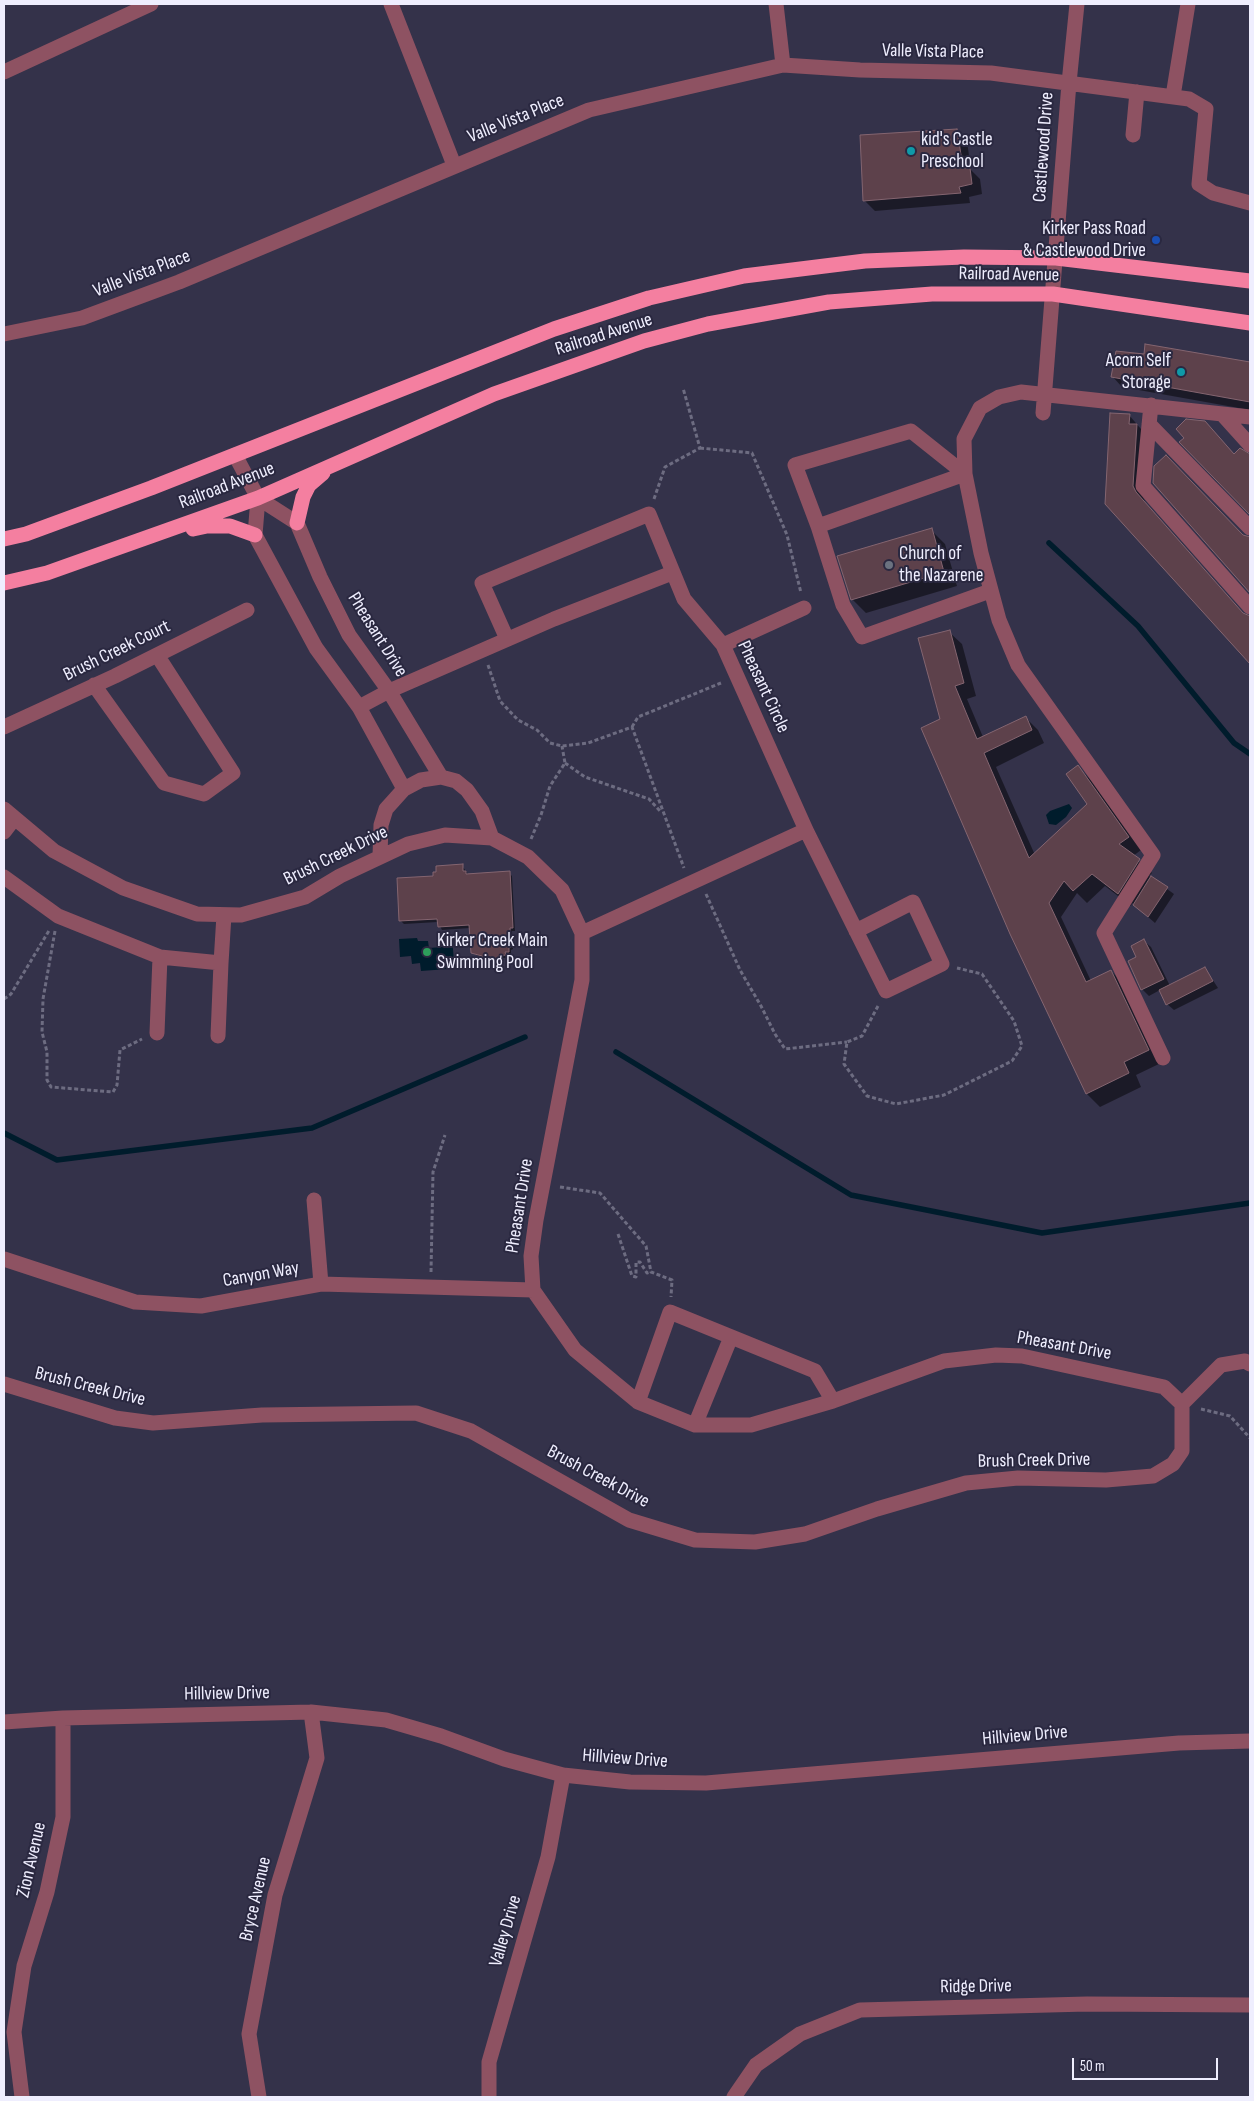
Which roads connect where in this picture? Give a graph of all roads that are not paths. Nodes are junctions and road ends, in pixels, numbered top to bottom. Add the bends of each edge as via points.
1 (151, 4) edge
2 (391, 4) edge
3 (776, 4) edge
4 (1077, 4) edge
5 (1188, 4) edge
6 (783, 65) junction
7 (4, 72) edge
8 (1069, 83) junction
9 (1137, 92) junction
10 (1173, 96) junction
11 (1133, 135) dead end
12 (454, 165) junction
13 (1250, 202) edge
14 (1056, 258) junction
15 (1250, 281) edge
16 (1053, 294) junction
17 (1250, 323) edge
18 (4, 334) edge
19 (1045, 393) junction
20 (1151, 405) junction
21 (1043, 413) dead end
22 (1222, 414) junction
23 (1250, 417) edge
24 (1149, 424) junction
25 (1250, 445) edge
26 (235, 455) junction
27 (334, 464) junction
28 (965, 474) junction
29 (258, 498) junction
30 (297, 523) junction
31 (818, 526) junction
32 (1250, 528) edge
33 (256, 535) junction
34 (4, 539) edge
35 (138, 542) junction
36 (672, 573) junction
37 (4, 584) edge
38 (990, 590) junction
39 (804, 608) road end
40 (1250, 608) edge
41 (247, 610) dead end
42 (507, 639) junction
43 (723, 645) junction
44 (157, 655) junction
45 (94, 685) junction
46 (389, 691) junction
47 (359, 707) junction
48 (4, 727) edge
49 (440, 777) junction
50 (404, 790) junction
51 (9, 814) edge
52 (806, 830) junction
53 (4, 832) edge
54 (445, 835) joint
55 (492, 838) junction
56 (380, 856) junction
57 (4, 877) edge
58 (224, 915) junction
59 (856, 931) junction
60 (582, 933) junction
61 (160, 957) junction
62 (221, 962) junction
63 (157, 1032) road end
64 (218, 1036) dead end
65 (1163, 1058) dead end
66 (314, 1200) dead end
67 (4, 1259) edge
68 (320, 1284) junction
69 (533, 1290) junction
70 (731, 1337) junction
71 (1250, 1364) edge
72 (4, 1384) edge
73 (832, 1400) junction
74 (638, 1402) junction
75 (1182, 1404) junction
76 (696, 1425) junction
77 (311, 1712) junction
78 (63, 1718) junction
79 (4, 1722) edge
80 (1250, 1740) edge
81 (563, 1775) junction
82 (1250, 2005) edge
83 (9, 2032) edge
84 (22, 2097) edge
85 (259, 2097) edge
86 (489, 2097) edge
87 (734, 2097) edge

1 - 7 street
2 - 12 street
3 - 6 street
4 - 8 street, Castlewood Drive
5 - 10 street
6 - 8 street, Valle Vista Place via 991,73
6 - 12 street, Valle Vista Place via 589,110
8 - 9 street, Valle Vista Place
8 - 14 street, Castlewood Drive
9 - 10 street, Valle Vista Place
9 - 11 street
10 - 13 street, Valle Vista Place via 1189,99 1206,109 1199,184 1212,193
12 - 18 street, Valle Vista Place via 179,282 82,318
14 - 15 highway, Railroad Avenue
14 - 16 street, Castlewood Drive
14 - 26 highway, Railroad Avenue via 964,256 865,261 744,276 649,298 554,329
16 - 17 highway, Railroad Avenue
16 - 19 street, Castlewood Drive
16 - 27 highway, Railroad Avenue via 932,294 838,301 708,324 644,341 494,394
19 - 20 street
19 - 21 street, Castlewood Drive
19 - 28 street via 999,397 980,408 964,439
20 - 22 street
20 - 24 street
22 - 23 street
22 - 25 street
24 - 32 street
24 - 40 street via 1143,486
26 - 29 street
26 - 34 highway, Railroad Avenue
27 - 29 highway, Railroad Avenue
27 - 30 highway via 309,485
28 - 31 street
28 - 31 street via 911,431 795,465
28 - 38 street
29 - 30 street
29 - 33 street
29 - 35 highway, Railroad Avenue
30 - 46 street, Pheasant Drive via 349,636
31 - 38 street via 843,605 862,637
33 - 35 highway via 230,526 207,526
33 - 47 street via 316,648
35 - 37 highway, Railroad Avenue
36 - 42 street
36 - 42 street, Pheasant Circle via 649,514 482,583
36 - 43 street, Pheasant Circle via 684,599
38 - 65 street via 998,620 1018,666 1153,855 1104,933
39 - 43 street
41 - 44 street, Brush Creek Court
42 - 46 street
43 - 52 street, Pheasant Circle
44 - 45 street, Brush Creek Court
44 - 45 street via 233,773 204,794 164,783
45 - 48 street, Brush Creek Court
46 - 47 street
46 - 49 street, Pheasant Drive
47 - 50 street
49 - 50 street via 420,780
49 - 55 street via 456,781 468,790 482,811
50 - 56 street via 386,809 380,825
51 - 53 street
51 - 58 street, Brush Creek Drive via 54,851 123,888 197,914
52 - 59 street, Pheasant Circle
52 - 60 street
54 - 55 street, Pheasant Drive
54 - 56 street, Brush Creek Drive via 408,844
55 - 60 street, Pheasant Drive via 523,855 562,890
56 - 58 street, Brush Creek Drive via 305,897 241,915
57 - 61 street via 58,916
58 - 62 street
59 - 59 street, Pheasant Circle via 886,991 942,964 913,902
60 - 69 street, Pheasant Drive via 582,980 531,1256
61 - 62 street
61 - 63 street
62 - 64 street
66 - 68 street
67 - 68 street, Canyon Way via 135,1302 201,1306
68 - 69 street, Canyon Way
69 - 74 street, Pheasant Drive via 575,1350
70 - 73 street via 815,1371
70 - 74 street via 670,1312
70 - 76 street
71 - 75 street via 1245,1361 1221,1365
72 - 75 street, Brush Creek Drive via 114,1418 153,1423 262,1415 416,1413 471,1431 629,1520 695,1540 755,1542 805,1534 966,1483 1018,1478 1106,1480 1153,1476 1173,1464 1182,1451
73 - 75 street, Pheasant Drive via 944,1361 996,1355 1022,1356 1164,1387
73 - 76 street, Pheasant Drive via 751,1425
74 - 76 street, Pheasant Drive
77 - 78 street, Hillview Drive
77 - 81 street, Hillview Drive via 386,1720
77 - 85 street, Bryce Avenue via 317,1758 275,1895 249,2034
78 - 79 street, Hillview Drive
78 - 83 street, Zion Avenue via 63,1817 47,1892 24,1966
80 - 81 street, Hillview Drive via 1179,1743 706,1783 630,1782
81 - 86 street, Valley Drive via 548,1857 490,2062
82 - 87 street, Ridge Drive via 1087,2004 860,2010 800,2034 756,2065
83 - 84 street, Zion Avenue

